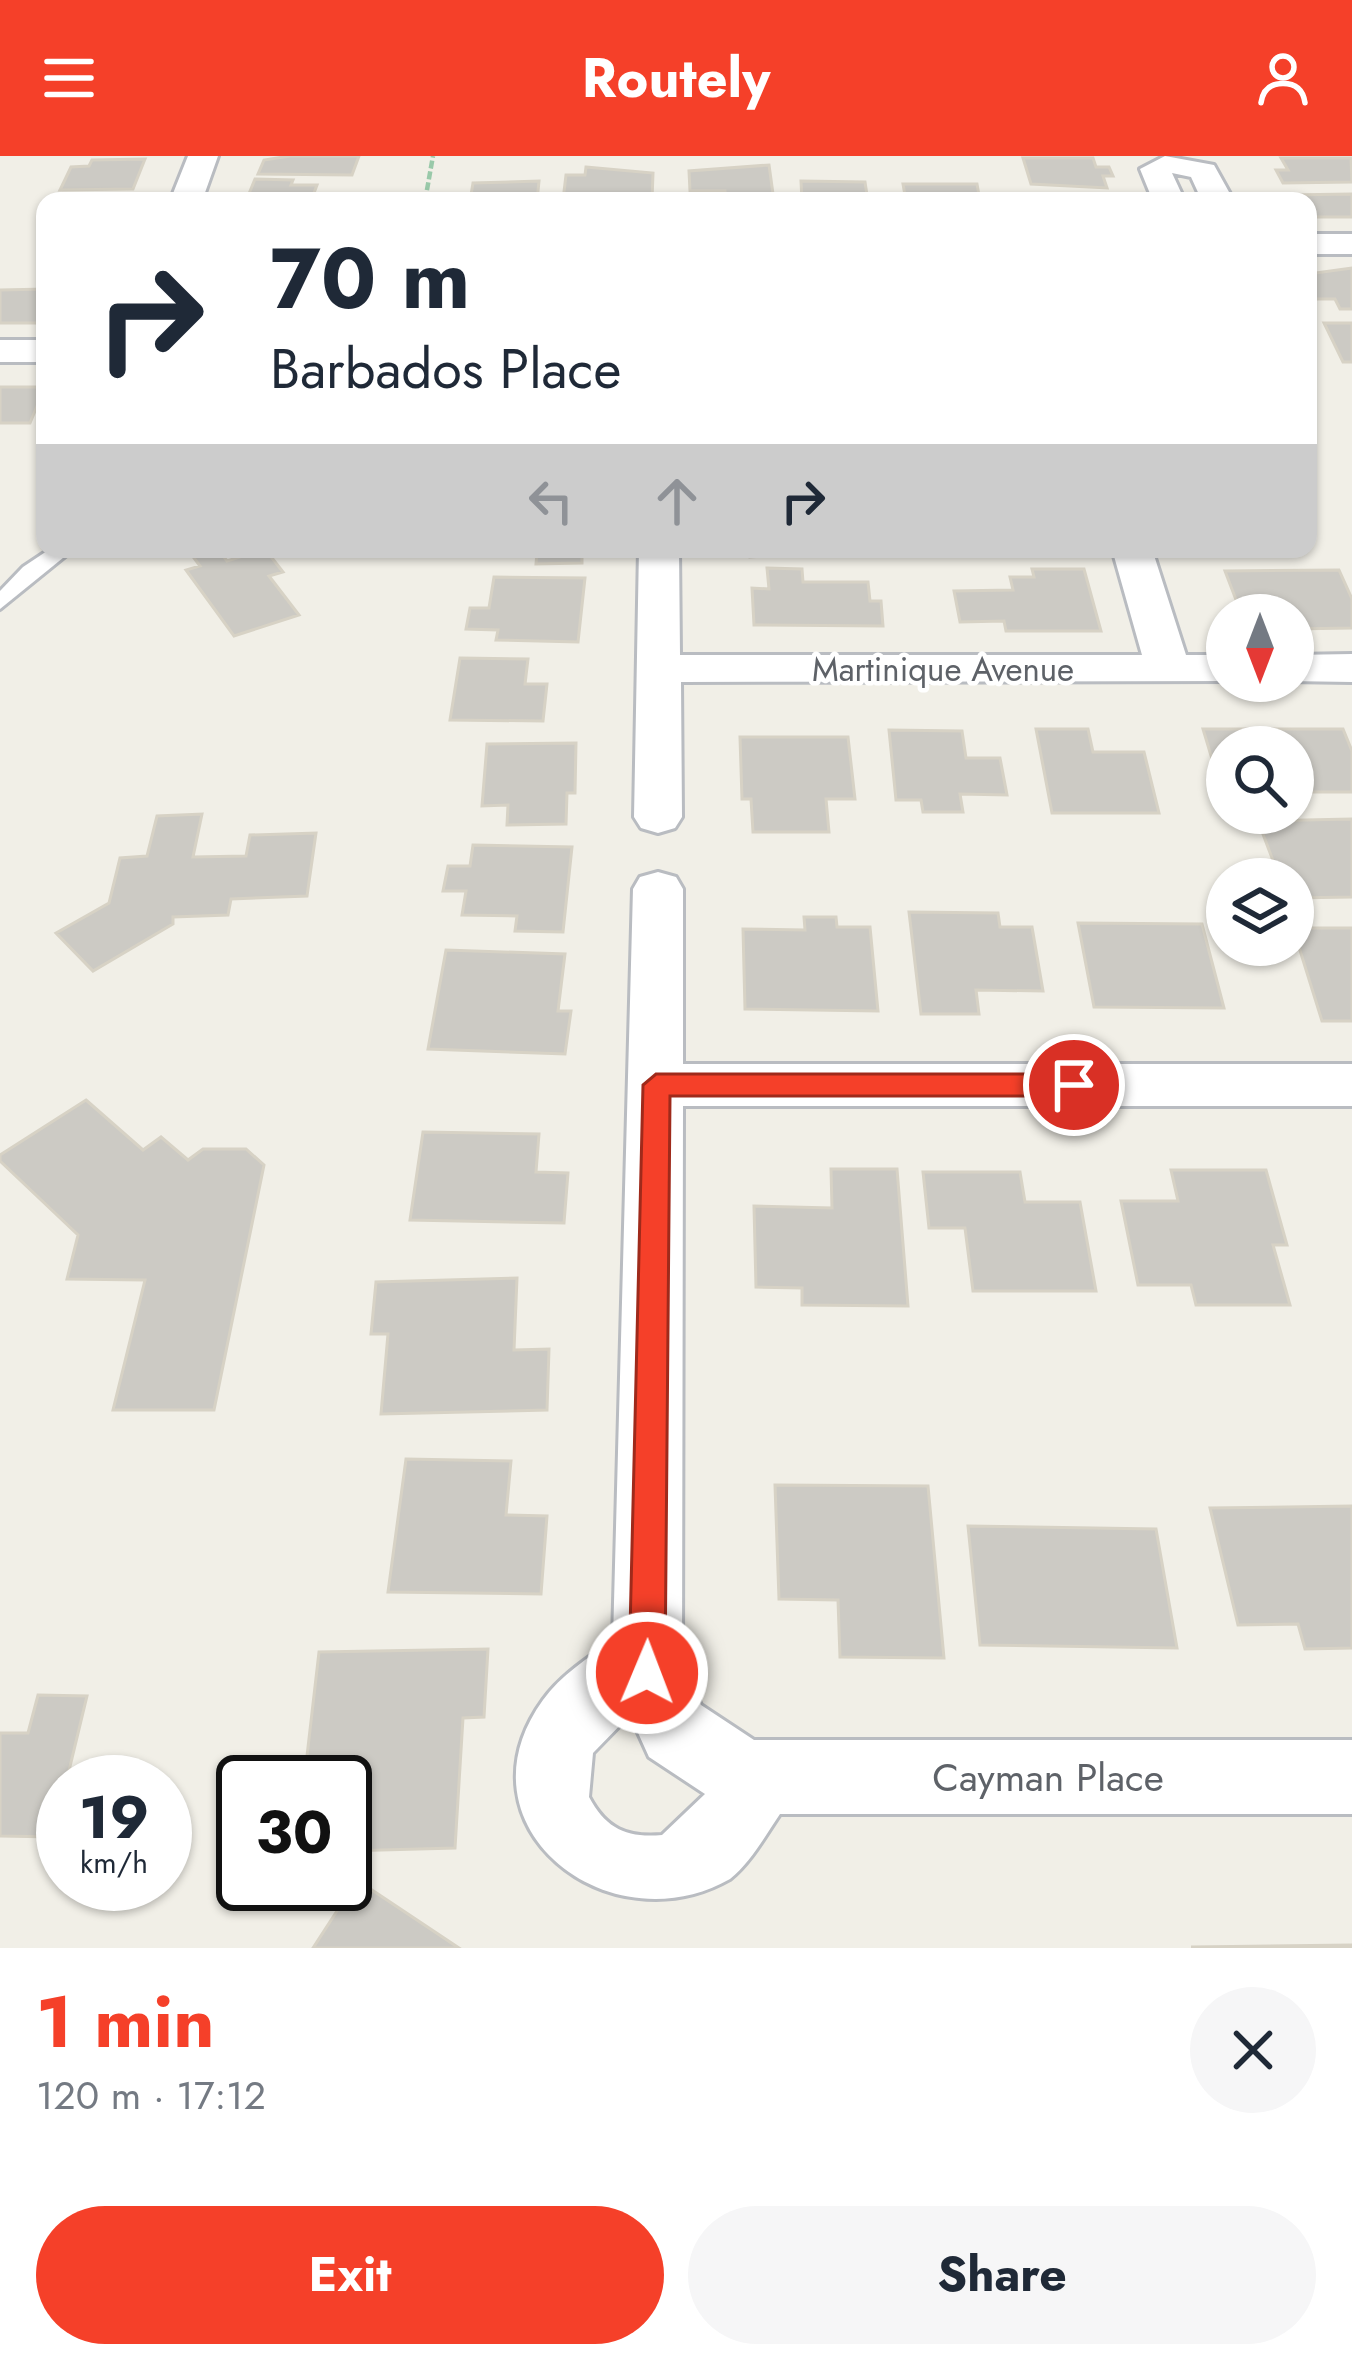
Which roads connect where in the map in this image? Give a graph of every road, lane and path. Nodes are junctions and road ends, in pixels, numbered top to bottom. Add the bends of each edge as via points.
1 (203, 156) edge
2 (433, 156) edge
3 (189, 192) edge
4 (427, 192) edge
5 (1165, 192) edge
6 (1213, 192) edge
7 (1317, 244) edge
8 (1352, 244) edge
9 (0, 351) edge
10 (36, 351) edge
11 (50, 558) edge
12 (659, 558) edge
13 (1135, 558) edge
14 (0, 603) edge
15 (658, 668) junction
16 (1352, 668) edge
17 (1168, 669) junction
18 (1206, 669) edge
19 (1314, 669) edge
20 (658, 817) dead end
21 (658, 889) dead end
22 (656, 1085) junction
23 (1352, 1085) edge
24 (647, 1658) junction
25 (753, 1777) junction
26 (1352, 1777) edge

1 - 3 street
2 - 4 path
5 - 6 street via 1155,169 1169,162 1199,167
7 - 8 street
9 - 10 street
11 - 14 lane
12 - 15 street
13 - 17 street
15 - 17 street, Martinique Avenue
15 - 20 street
16 - 19 street
17 - 18 street, Martinique Avenue
21 - 22 street
22 - 23 street
22 - 24 street
24 - 25 street via 675,1731
24 - 25 street via 564,1731 551,1766 552,1804 567,1839 595,1865 631,1877 669,1873 701,1855
25 - 26 street, Cayman Place

